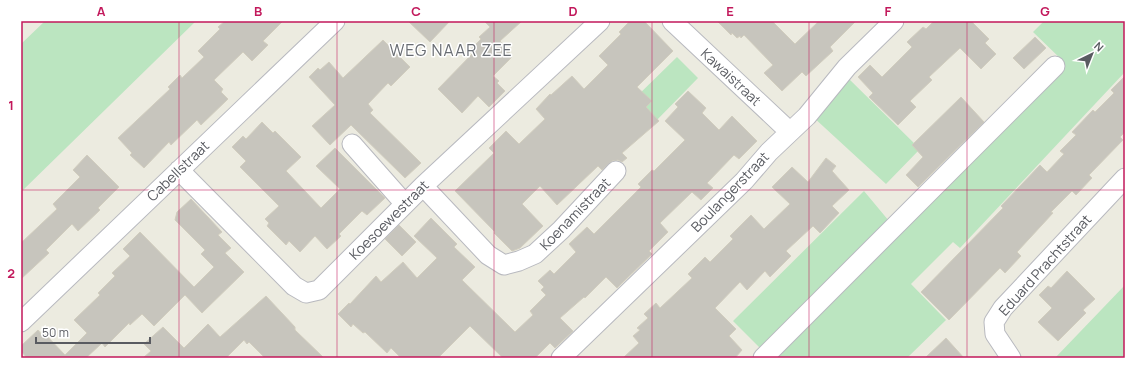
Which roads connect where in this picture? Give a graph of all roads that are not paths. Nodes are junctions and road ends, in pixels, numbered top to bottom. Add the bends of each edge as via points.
1 (335, 21) edge
2 (600, 21) edge
3 (672, 21) edge
4 (894, 21) edge
5 (1055, 66) dead end
6 (790, 132) junction
7 (352, 144) dead end
8 (180, 170) junction
9 (616, 171) dead end
10 (1125, 178) edge
11 (423, 186) junction
12 (405, 204) junction
13 (21, 322) edge
14 (561, 358) edge
15 (763, 358) edge
16 (1011, 358) edge

1 - 8 street, Cabellstraat
2 - 11 street, Koesoewestraat
3 - 6 street, Kawaistraat
4 - 6 street, Boulangerstraat via 847,67 808,116
5 - 15 street
6 - 14 street, Boulangerstraat via 744,181
7 - 12 street
8 - 12 street, Koesoewestraat via 294,286 306,293 319,290
8 - 13 street, Cabellstraat
9 - 11 street, Koenamistraat via 535,254 504,265 488,255
10 - 16 street, Eduard Prachtstraat via 1003,308 994,322 995,334
11 - 12 street, Koesoewestraat

